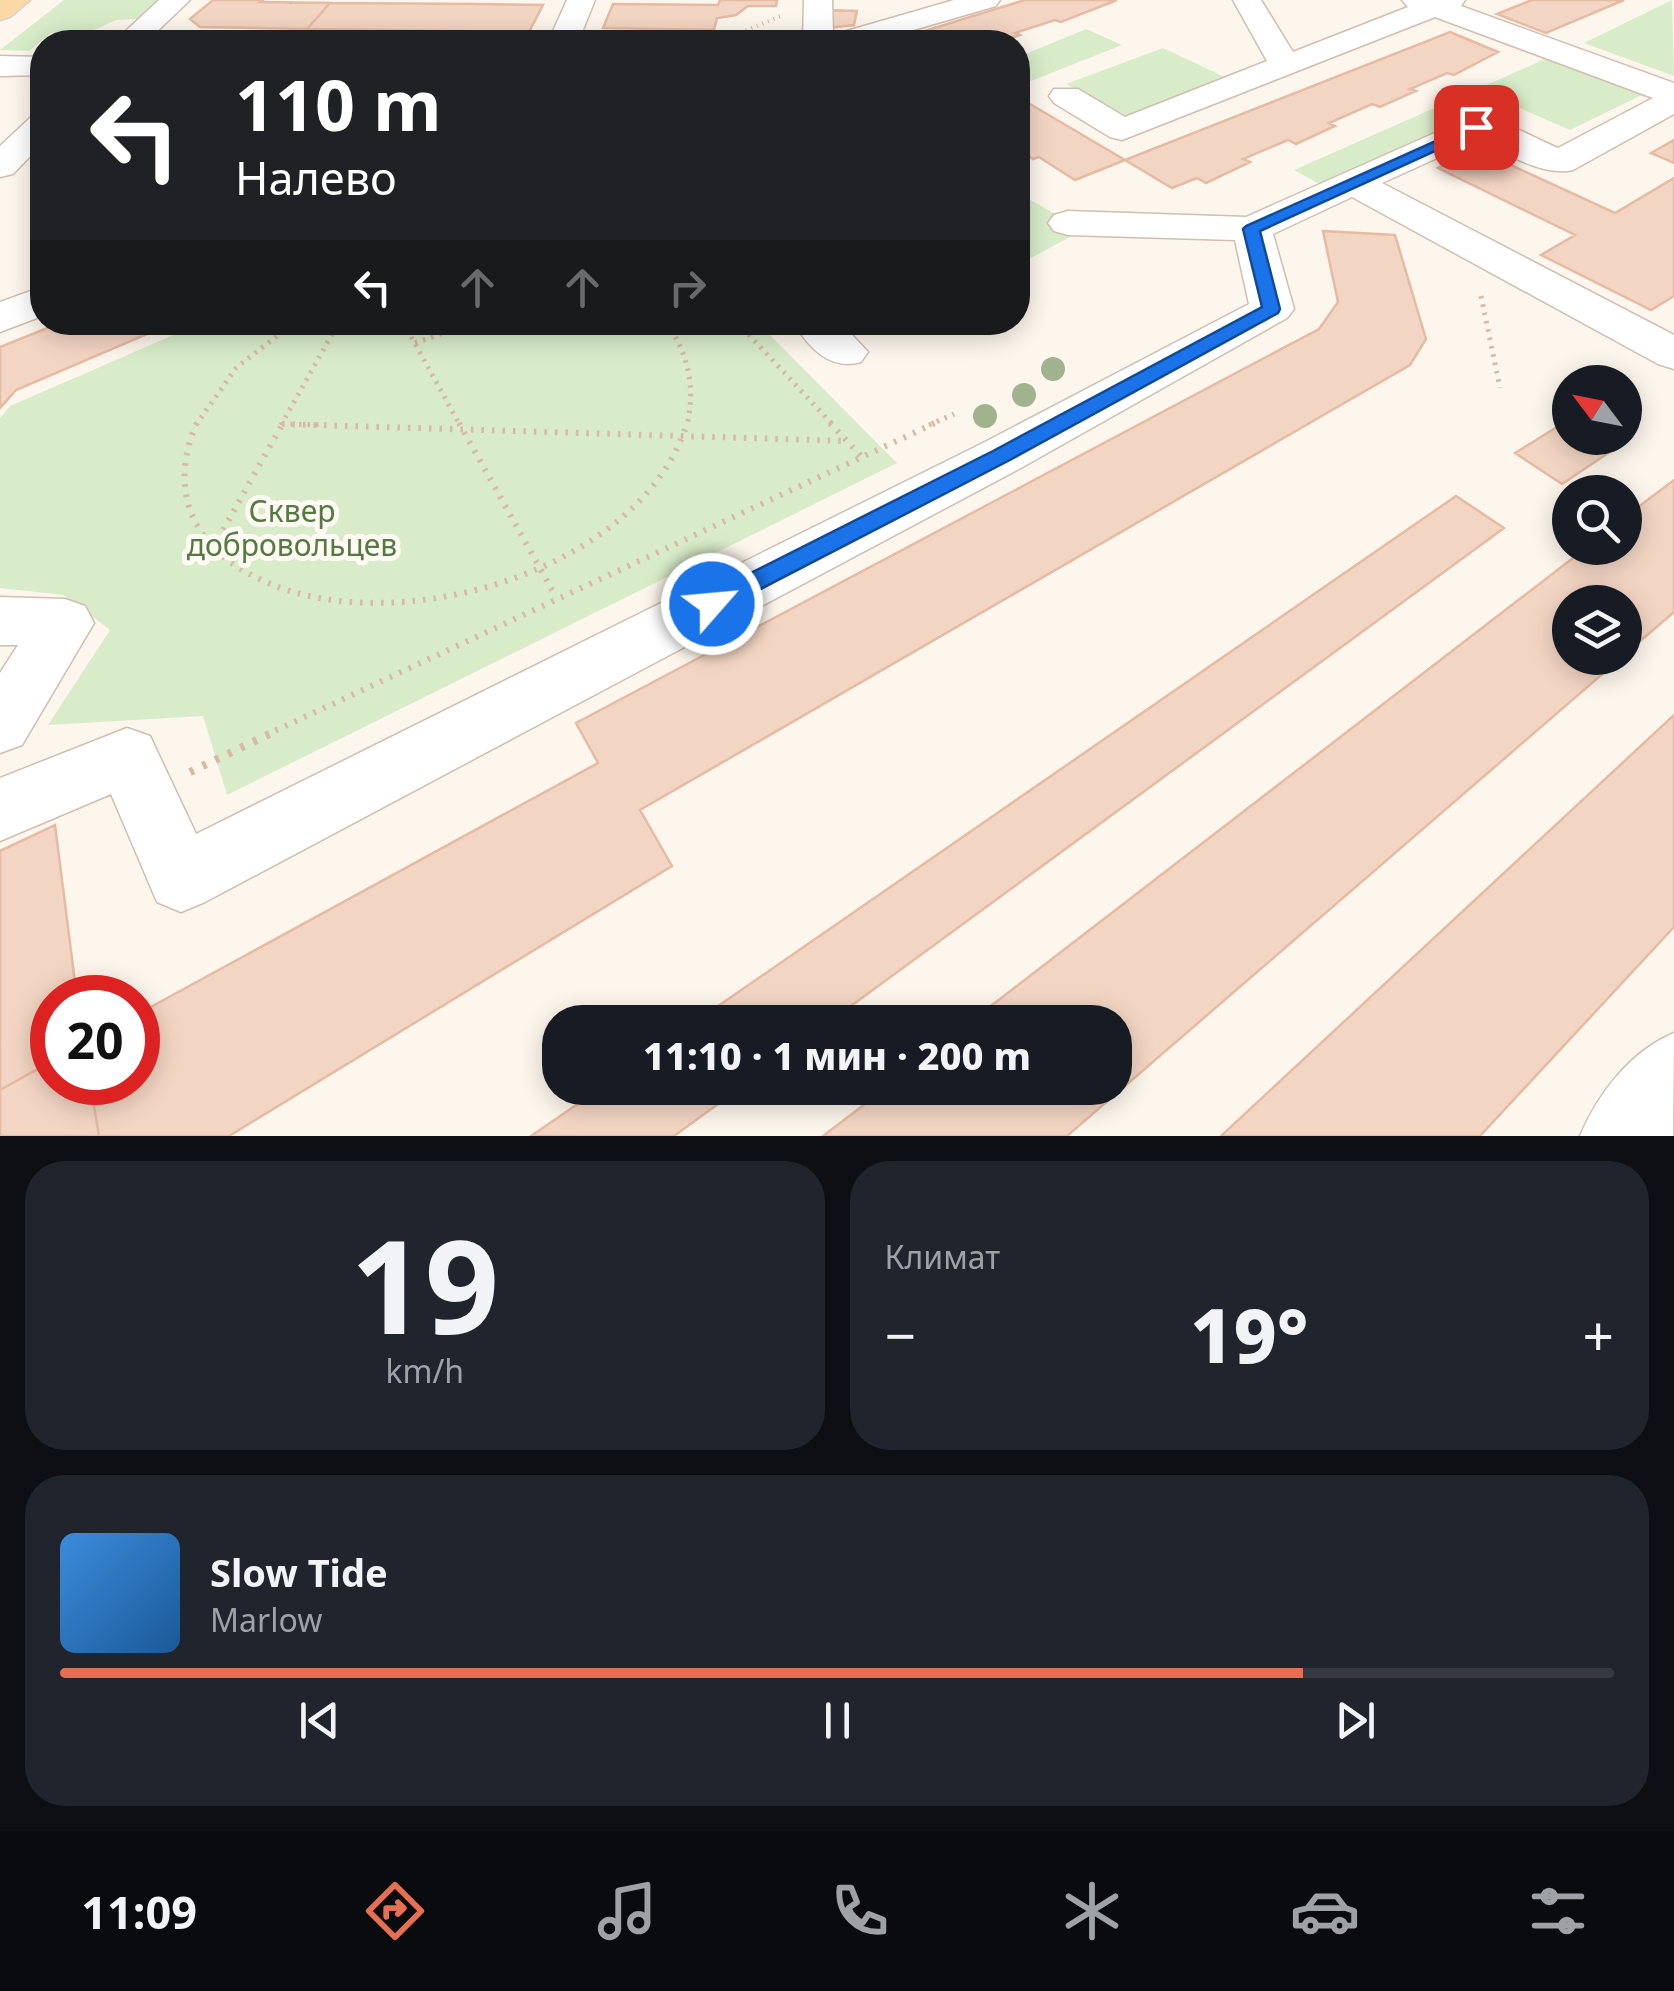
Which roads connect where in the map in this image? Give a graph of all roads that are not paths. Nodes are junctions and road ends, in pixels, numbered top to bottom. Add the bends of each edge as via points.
1 (16, 0) edge
2 (176, 0) edge
3 (580, 0) edge
4 (818, 0) edge
5 (986, 0) edge
6 (1247, 0) edge
7 (1434, 2) edge
8 (0, 12) edge
9 (142, 30) edge
10 (568, 30) edge
11 (818, 30) edge
12 (882, 30) edge
13 (0, 66) edge
14 (30, 66) edge
15 (1286, 67) junction
16 (1066, 96) dead end
17 (1674, 97) edge
18 (30, 137) edge
19 (0, 166) edge
20 (1353, 184) junction
21 (1068, 224) dead end
22 (1252, 229) junction
23 (30, 305) edge
24 (0, 318) edge
25 (1669, 347) edge
26 (0, 622) edge
27 (0, 725) edge
28 (0, 810) edge
29 (1674, 1072) edge
30 (1621, 1136) edge

1 - 8 main road
2 - 9 lane
3 - 10 lane
4 - 11 lane
5 - 12 lane
6 - 15 lane
7 - 15 lane
7 - 17 lane
13 - 14 lane
15 - 16 lane via 1122,130
17 - 20 lane via 1560,162 1476,127
18 - 19 lane
20 - 22 lane
20 - 25 lane
21 - 22 lane
22 - 28 lane via 1272,309 181,878 127,757
23 - 24 lane
26 - 27 lane via 64,623
29 - 30 lane

